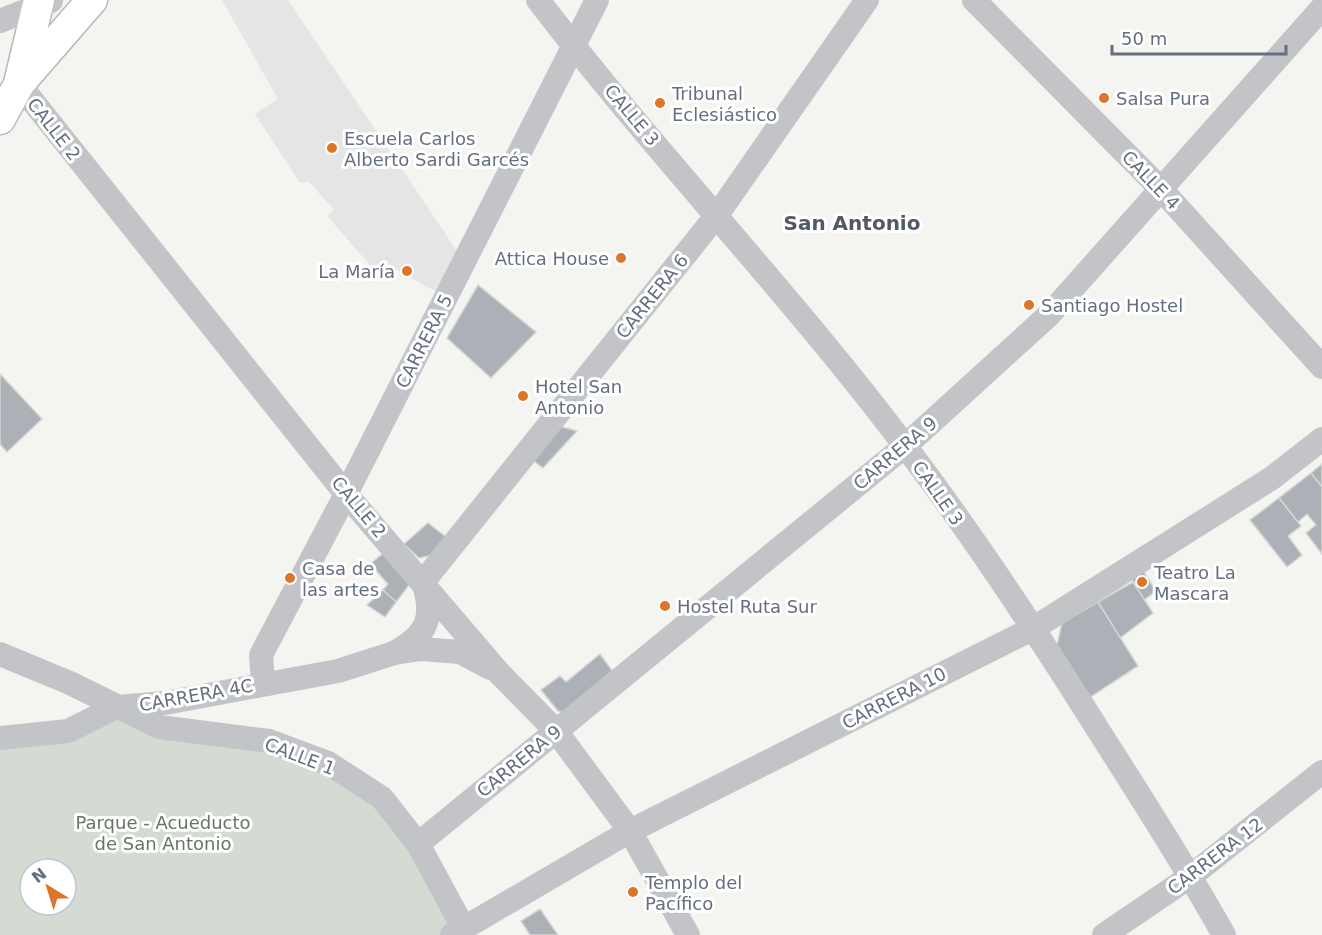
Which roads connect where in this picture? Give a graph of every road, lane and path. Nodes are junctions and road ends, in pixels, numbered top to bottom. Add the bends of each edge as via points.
1 (538, 0) edge
2 (597, 0) edge
3 (867, 0) edge
4 (974, 0) edge
5 (91, 1) edge
6 (43, 3) edge
7 (1322, 8) edge
8 (0, 21) edge
9 (574, 46) junction
10 (19, 84) junction
11 (0, 119) edge
12 (1160, 188) junction
13 (717, 215) junction
14 (1322, 367) edge
15 (1322, 439) edge
16 (905, 446) junction
17 (346, 494) junction
18 (423, 582) junction
19 (1034, 628) junction
20 (394, 653) junction
21 (0, 654) edge
22 (500, 674) junction
23 (263, 683) junction
24 (116, 707) junction
25 (556, 731) junction
26 (0, 738) edge
27 (1322, 772) edge
28 (630, 831) junction
29 (418, 844) junction
30 (1191, 876) junction
31 (458, 932) edge
32 (688, 935) edge
33 (1104, 935) edge
34 (1224, 935) edge

1 - 9 street, CALLE 3
2 - 9 street, CARRERA 5
3 - 13 street, CARRERA 6
4 - 12 street, CALLE 4
5 - 10 main road
6 - 8 street
6 - 10 main road
7 - 12 street, CARRERA 9
9 - 13 street, CALLE 3
9 - 17 street, CARRERA 5
10 - 11 main road
10 - 17 street, CALLE 2
12 - 14 street, CALLE 4
12 - 16 street, CARRERA 9 via 1049,315
13 - 16 street, CALLE 3
13 - 18 street, CARRERA 6
15 - 19 street, CARRERA 10 via 1272,478
16 - 19 street, CALLE 3
16 - 25 street, CARRERA 9
17 - 18 street, CALLE 2
17 - 23 street, CARRERA 5 via 261,655
18 - 20 street, CARRERA 4C via 430,603 426,624 414,642
18 - 22 street, CALLE 2
19 - 28 street, CARRERA 10
19 - 30 street, CALLE 3
20 - 22 street, CARRERA 4C via 443,649 460,652
20 - 23 street, CARRERA 4C via 338,671
21 - 24 street, CALLE 1
22 - 25 street, CALLE 2
23 - 24 street, CARRERA 4C via 165,703
24 - 26 street, CARRERA 4C via 68,731
24 - 29 street, CALLE 1 via 159,727 269,741 328,763 382,798
25 - 28 street, CALLE 2
25 - 29 street, CARRERA 9
27 - 30 street, CARRERA 12
28 - 31 street, CARRERA 10
28 - 32 street, CALLE 2
29 - 31 street, CALLE 1
30 - 33 street, CARRERA 12
30 - 34 street, CALLE 3

